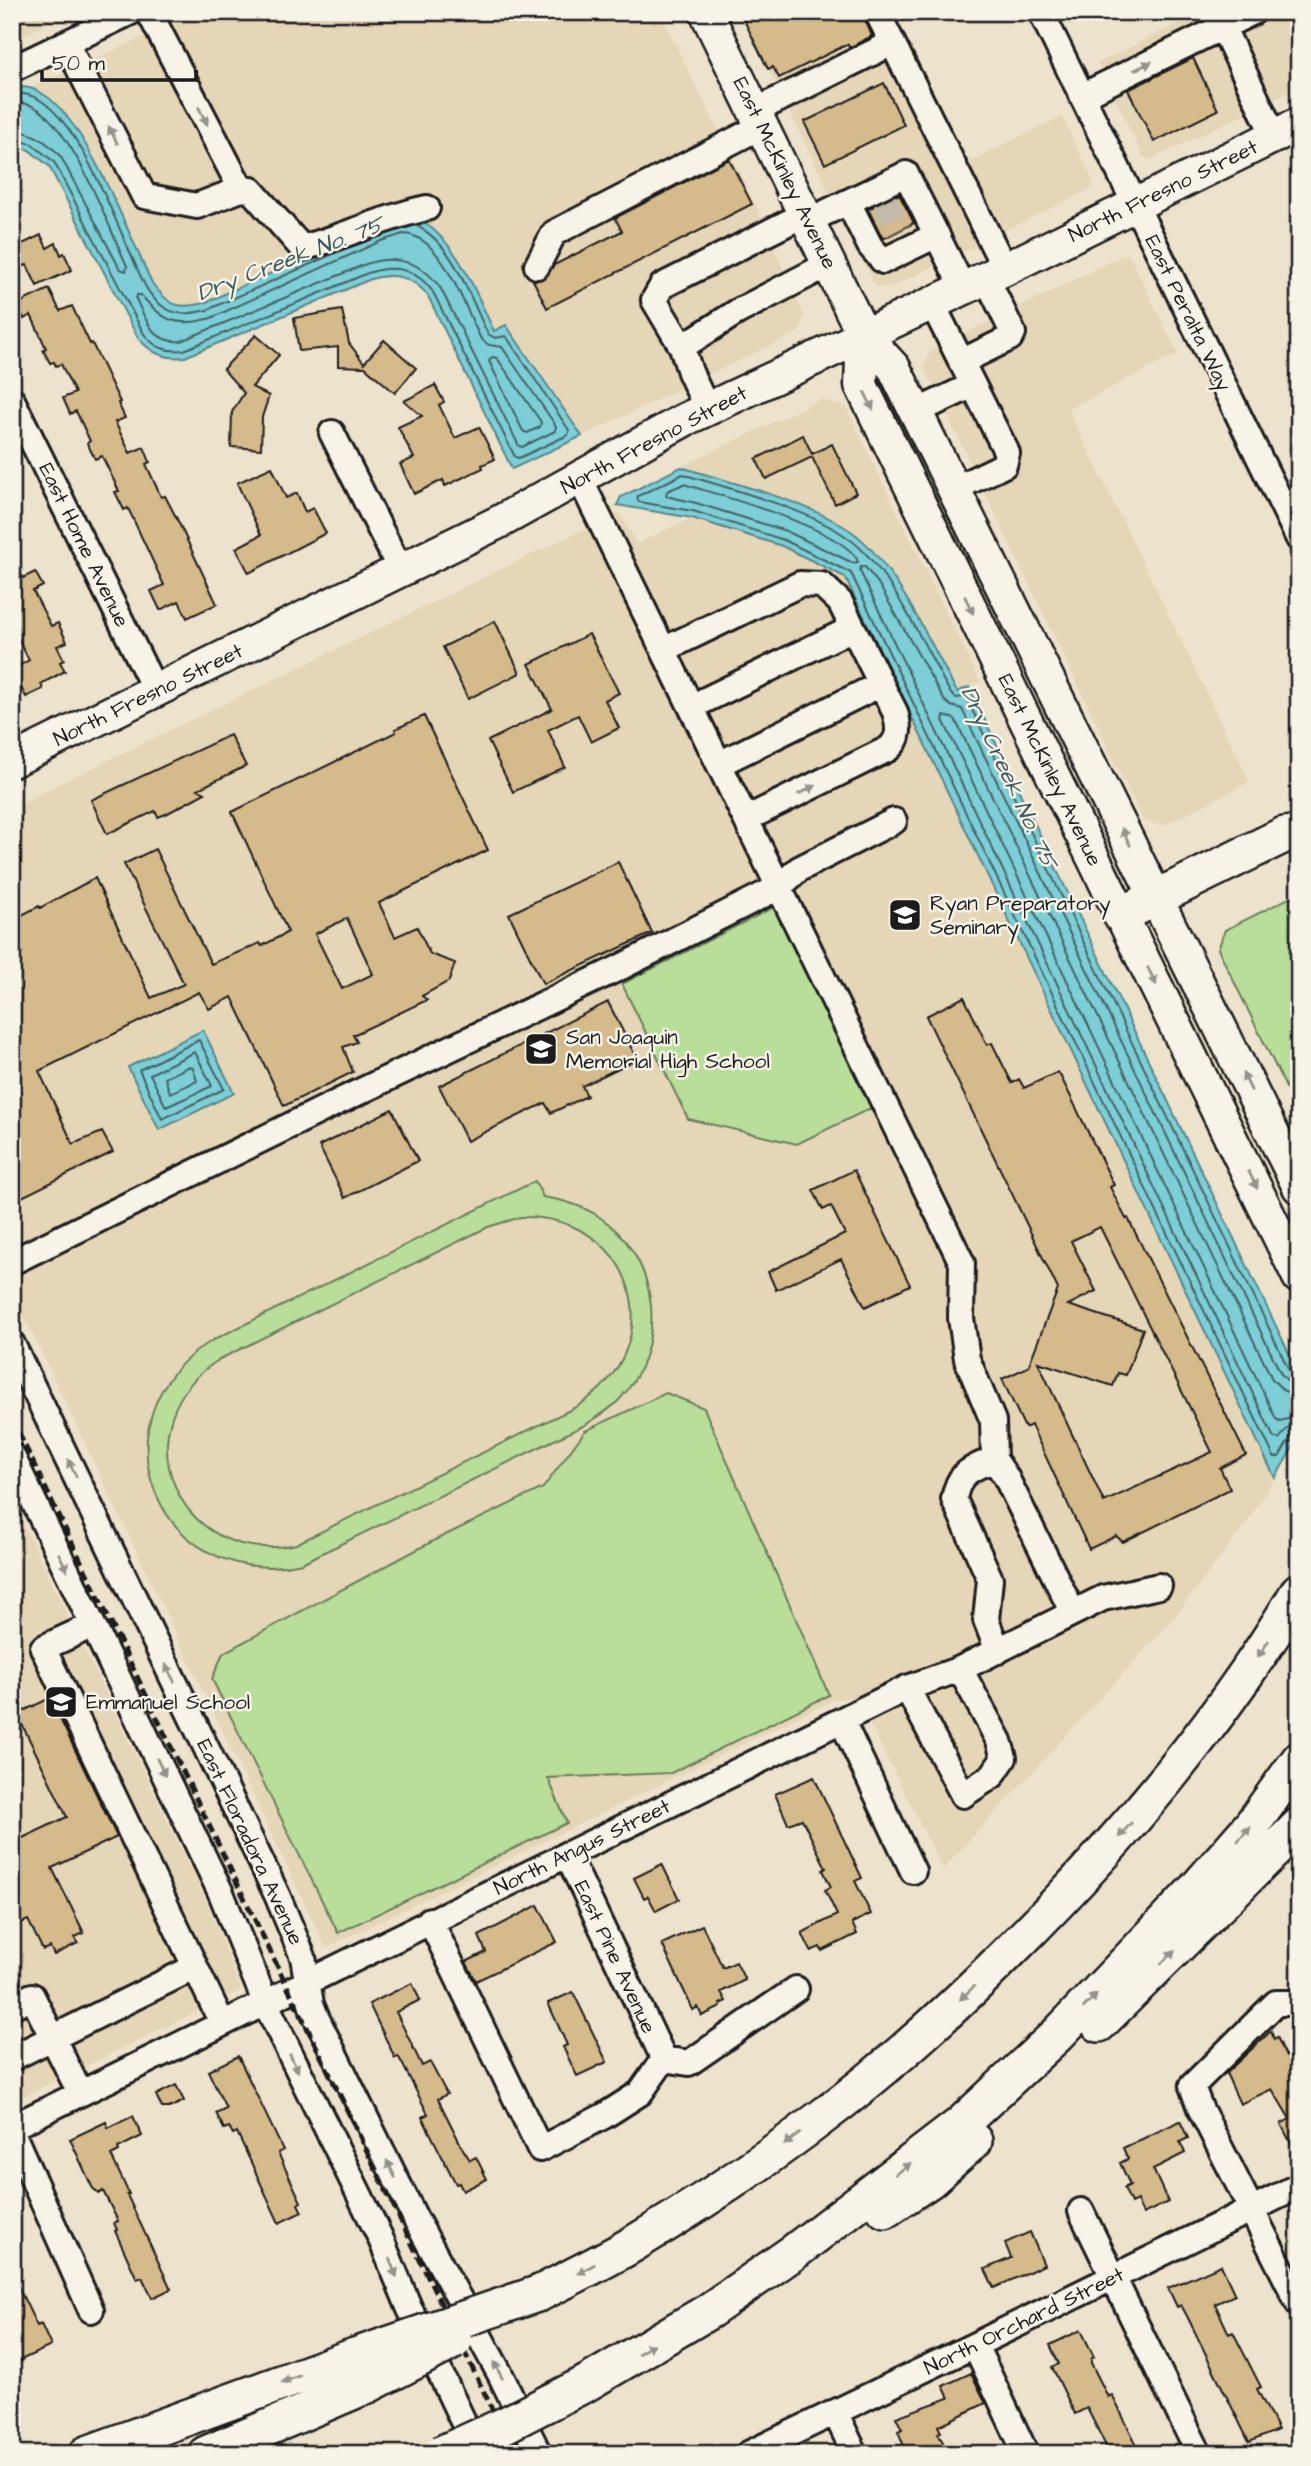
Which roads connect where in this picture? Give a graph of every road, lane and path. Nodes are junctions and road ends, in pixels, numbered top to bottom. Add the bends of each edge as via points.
1 (131, 12) edge
2 (149, 12) edge
3 (706, 12) edge
4 (877, 12) edge
5 (1041, 12) edge
6 (1253, 12) edge
7 (1219, 20) edge
8 (66, 43) junction
9 (892, 43) junction
10 (12, 69) edge
11 (1082, 96) junction
12 (758, 118) junction
13 (1286, 130) edge
14 (240, 189) junction
15 (848, 202) junction
16 (1135, 205) junction
17 (426, 208) dead end
18 (807, 218) junction
19 (937, 235) junction
20 (829, 264) junction
21 (537, 265) dead end
22 (985, 278) junction
23 (932, 303) junction
24 (863, 334) junction
25 (682, 347) junction
26 (961, 362) junction
27 (973, 385) junction
28 (12, 400) edge
29 (707, 409) junction
30 (916, 412) junction
31 (332, 433) dead end
32 (582, 478) junction
33 (954, 489) junction
34 (1299, 539) edge
35 (401, 571) junction
36 (853, 628) junction
37 (663, 650) junction
38 (881, 684) junction
39 (155, 690) junction
40 (691, 707) junction
41 (12, 761) edge
42 (719, 764) junction
43 (746, 819) junction
44 (894, 821) dead end
45 (1294, 829) edge
46 (779, 887) junction
47 (1156, 898) junction
48 (1121, 915) junction
49 (1299, 1187) edge
50 (12, 1262) edge
51 (1299, 1277) edge
52 (12, 1344) edge
53 (12, 1456) edge
54 (994, 1459) junction
55 (1159, 1586) dead end
56 (1299, 1591) edge
57 (1073, 1613) junction
58 (93, 1625) junction
59 (998, 1651) junction
60 (960, 1669) junction
61 (906, 1688) junction
62 (842, 1720) junction
63 (1299, 1760) edge
64 (1299, 1826) edge
65 (567, 1854) junction
66 (913, 1871) dead end
67 (430, 1920) junction
68 (195, 1967) junction
69 (308, 1981) junction
70 (796, 1989) dead end
71 (265, 2002) junction
72 (1299, 2003) edge
73 (12, 2006) edge
74 (222, 2023) junction
75 (52, 2038) junction
76 (12, 2058) edge
77 (664, 2059) junction
78 (80, 2093) junction
79 (12, 2129) edge
80 (1299, 2186) edge
81 (1252, 2210) junction
82 (1081, 2211) dead end
83 (1113, 2277) junction
84 (1299, 2304) edge
85 (91, 2310) dead end
86 (709, 2311) junction
87 (975, 2345) junction
88 (362, 2370) junction
89 (835, 2412) junction
90 (88, 2454) edge
91 (206, 2454) edge
92 (440, 2454) edge
93 (478, 2454) edge
94 (539, 2454) edge
95 (748, 2454) edge
96 (855, 2454) edge
97 (1026, 2454) edge
98 (1199, 2454) edge

1 - 8 street
2 -> 14 street
3 - 12 main road, East McKinley Avenue
4 - 9 street
5 - 11 street, East Peralta Way
6 - 7 street
11 -> 7 street
7 - 13 street
8 - 10 street
14 -> 8 street via 197,206 144,196
9 - 12 street
9 - 22 street
11 - 16 street, East Peralta Way
12 - 18 main road, East McKinley Avenue
12 - 21 street via 554,233
13 - 16 main road, North Fresno Street
14 - 17 street via 251,190 302,248
15 - 18 street
15 - 19 street via 870,246 883,261 904,240
15 - 19 street via 881,193 906,174
16 - 22 main road, North Fresno Street
16 - 34 street, East Peralta Way
18 - 20 main road, East McKinley Avenue
18 - 25 street via 662,286 654,300
19 - 22 street
20 - 24 main road, East McKinley Avenue
20 - 25 street
22 - 23 main road, North Fresno Street
22 - 26 street via 1013,333
23 - 24 main road, North Fresno Street
23 - 26 street
24 - 29 main road, North Fresno Street
24 - 30 main road, East McKinley Avenue via 894,368
24 -> 48 main road, East McKinley Avenue via 861,385
25 - 29 street
26 - 27 street
27 - 30 street
27 - 33 street via 1007,453 1004,465
28 - 39 street, East Home Avenue
29 - 32 main road, North Fresno Street
30 - 33 main road, East McKinley Avenue
31 - 35 street
32 - 35 main road, North Fresno Street
32 - 37 street
47 -> 33 main road, East McKinley Avenue
35 - 39 main road, North Fresno Street
36 - 37 street via 830,591 822,585 800,584
36 - 38 street
36 - 40 street
37 - 40 street
38 - 42 street
43 -> 38 street via 895,744 899,726
39 - 41 main road, North Fresno Street
40 - 42 street
42 - 43 street
43 - 46 street
44 - 46 street via 799,869
45 - 47 highway
46 - 50 street
46 - 54 street via 962,1264 961,1318 967,1359 993,1421
47 - 48 highway
49 -> 47 main road, East McKinley Avenue
48 -> 51 main road, East McKinley Avenue
69 -> 52 street, East Floradora Avenue via 277,1895
53 -> 58 street
54 - 57 street
54 - 59 street via 964,1473 954,1499 990,1579 986,1620
55 - 57 street, North Angus Street via 1103,1598
56 -> 88 highway, bridge via 1238,1686 1181,1762 1068,1894 911,2045 824,2116 632,2245 540,2293
57 - 59 street, North Angus Street
58 - 68 street via 43,1648
58 -> 71 street via 221,1893
59 - 60 street, North Angus Street
60 - 61 street, North Angus Street
60 - 61 street via 1004,1758 992,1776 963,1795
61 - 62 street, North Angus Street
62 - 65 street, North Angus Street
62 - 66 street
86 -> 63 highway via 960,2125 1058,2034 1196,1889 1251,1826
86 -> 64 highway via 803,2262 930,2180 1041,2081
65 - 67 street, North Angus Street
65 - 77 street, East Pine Avenue
67 - 69 street, North Angus Street
67 - 77 street via 540,2149 640,2093
68 - 74 street
68 - 75 street
69 - 71 street, North Angus Street
94 -> 69 street, East Floradora Avenue via 317,2019
70 - 77 street via 689,2063
71 - 74 street, North Angus Street
71 -> 93 street via 380,2237
72 - 81 street via 1276,2003 1192,2086
73 - 75 street via 33,1996
74 - 78 street, North Angus Street
75 - 76 street
75 - 78 street
78 - 79 street, North Angus Street
79 - 85 street
80 - 81 street, North Orchard Street
81 - 83 street, North Orchard Street
81 - 84 street
82 - 83 street
83 - 87 street, North Orchard Street
83 - 98 street
92 -> 86 highway, bridge via 587,2383
87 - 89 street, North Orchard Street
87 - 97 street
88 -> 90 highway
88 - 91 highway
89 - 95 street, North Orchard Street
89 - 96 street

